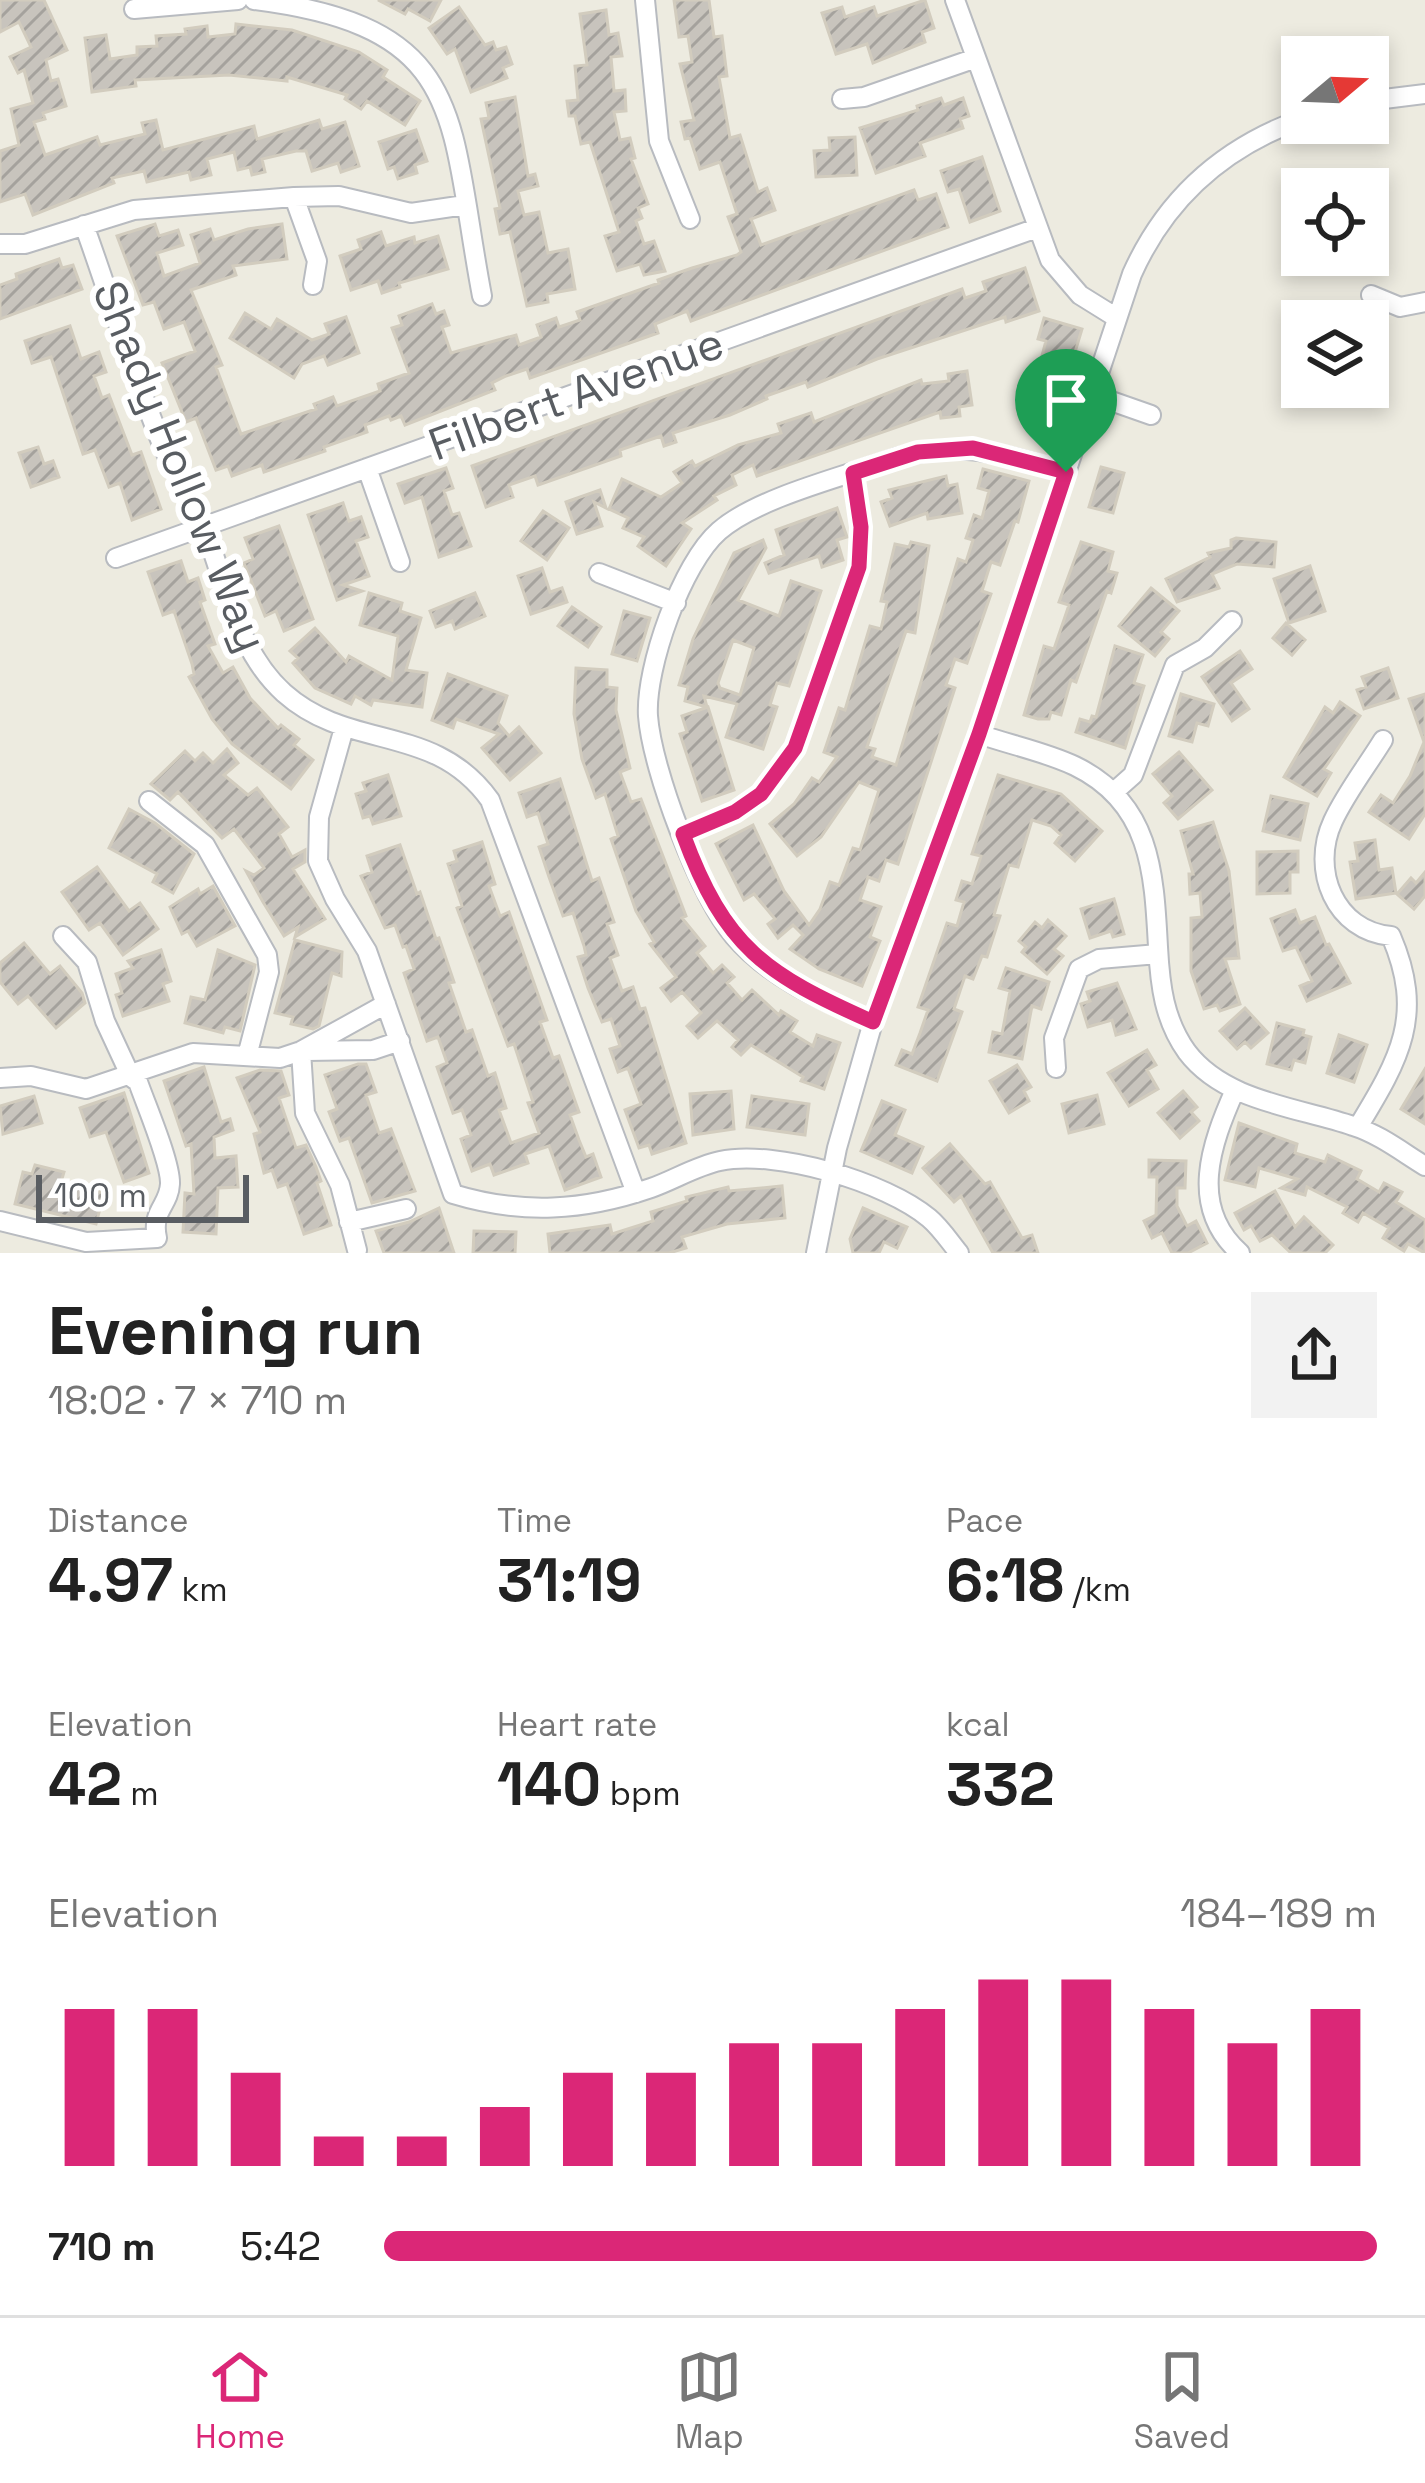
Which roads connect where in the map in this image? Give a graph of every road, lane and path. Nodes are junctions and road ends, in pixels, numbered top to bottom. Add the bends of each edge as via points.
1 (238, 0) edge
2 (254, 0) edge
3 (645, 0) edge
4 (956, 0) edge
5 (134, 9) dead end
6 (976, 58) junction
7 (1425, 94) edge
8 (1389, 98) edge
9 (842, 99) dead end
10 (1281, 129) edge
11 (294, 196) junction
12 (465, 205) junction
13 (690, 219) dead end
14 (84, 225) junction
15 (1036, 228) junction
16 (0, 244) edge
17 (313, 285) dead end
18 (482, 296) dead end
19 (1371, 296) dead end
20 (1425, 302) edge
21 (1117, 318) junction
22 (1094, 395) junction
23 (1151, 415) dead end
24 (367, 468) junction
25 (1066, 472) junction
26 (853, 473) junction
27 (204, 526) junction
28 (116, 557) dead end
29 (400, 562) dead end
30 (599, 573) dead end
31 (676, 604) junction
32 (1232, 621) dead end
33 (344, 728) junction
34 (979, 734) junction
35 (1384, 740) dead end
36 (1115, 790) junction
37 (148, 801) dead end
38 (683, 834) junction
39 (63, 936) dead end
40 (1158, 954) junction
41 (1419, 992) edge
42 (386, 1004) junction
43 (873, 1022) junction
44 (400, 1040) junction
45 (301, 1051) junction
46 (247, 1056) junction
47 (1056, 1068) dead end
48 (131, 1077) junction
49 (0, 1078) edge
50 (1235, 1090) junction
51 (1358, 1127) junction
52 (1425, 1166) edge
53 (830, 1174) junction
54 (636, 1193) junction
55 (406, 1209) dead end
56 (0, 1221) edge
57 (349, 1222) junction
58 (164, 1245) edge
59 (357, 1250) dead end
60 (816, 1253) edge
61 (958, 1253) edge
62 (1240, 1253) edge

1 - 5 street
2 - 12 street via 361,25 415,58 446,107
3 - 13 street via 659,141
4 - 6 street
6 - 9 street
6 - 15 street
7 - 8 street
10 - 21 street via 1230,154 1189,187 1143,250
11 - 12 street via 340,196 411,213
11 - 14 street via 134,210
11 - 17 street via 317,261
12 - 18 street
14 - 16 street
14 - 27 street, Shady Hollow Way via 165,452
15 - 21 street via 1064,278
15 - 24 street, Filbert Avenue
19 - 20 street via 1400,307
21 - 22 street
22 - 23 street
22 - 25 street
24 - 27 street, Filbert Avenue
24 - 29 street
25 - 26 street via 973,448 918,452
25 - 34 street
26 - 31 street via 731,521 703,548
26 - 38 street via 859,567 795,748 761,794
27 - 28 street, Filbert Avenue
27 - 33 street, Shady Hollow Way via 264,669 295,702
30 - 31 street
31 - 38 street via 648,712
32 - 36 street via 1174,665 1133,775
33 - 42 street via 316,832 318,861
33 - 54 street, Shady Hollow Way via 437,754 490,800
34 - 36 street via 1073,764
34 - 43 street
35 - 41 street via 1332,823 1326,869 1341,913 1371,934 1390,936
36 - 40 street via 1149,854
37 - 46 street via 205,845 267,955
38 - 43 street via 706,893 745,947 798,988
39 - 48 street via 87,962
40 - 47 street via 1099,959 1079,969 1054,1038
40 - 50 street via 1164,1006 1179,1038
41 - 51 street via 1404,1048
42 - 44 street
42 - 45 street
43 - 53 street
44 - 45 street via 373,1050
44 - 54 street via 453,1194 554,1210
45 - 46 street
45 - 57 street via 305,1113
46 - 48 street via 193,1053
48 - 49 street via 86,1089
48 - 58 street via 170,1178 156,1215
50 - 51 street
50 - 62 street via 1214,1138 1208,1196 1216,1224
51 - 52 street
53 - 54 street via 722,1160
53 - 60 street
53 - 61 street via 929,1218
55 - 57 street
56 - 58 street via 86,1242
57 - 59 street

